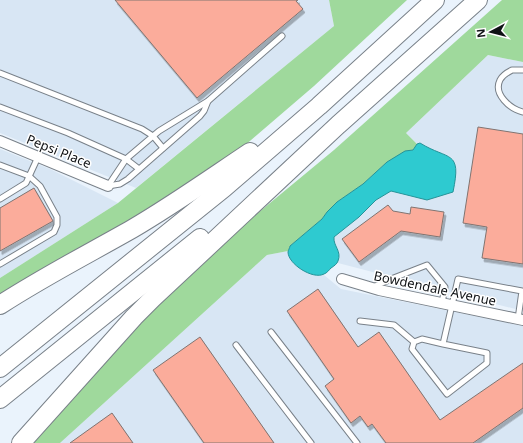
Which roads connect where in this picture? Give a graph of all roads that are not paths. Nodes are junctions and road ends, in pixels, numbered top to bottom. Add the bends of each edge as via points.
1 (435, 0) edge
2 (478, 0) edge
3 (282, 36) dead end
4 (523, 70) edge
5 (0, 73) edge
6 (208, 101) junction
7 (319, 106) junction
8 (0, 107) edge
9 (523, 112) edge
10 (338, 125) junction
11 (153, 136) junction
12 (0, 141) edge
13 (163, 148) junction
14 (38, 156) junction
15 (126, 159) junction
16 (0, 165) edge
17 (139, 169) junction
18 (29, 176) junction
19 (108, 186) junction
20 (0, 199) edge
21 (0, 264) edge
22 (342, 279) dead end
23 (372, 288) junction
24 (0, 305) edge
25 (447, 305) junction
26 (520, 320) edge
27 (360, 321) dead end
28 (271, 332) dead end
29 (414, 342) junction
30 (443, 344) junction
31 (236, 345) dead end
32 (0, 368) edge
33 (0, 399) edge
34 (21, 443) edge
35 (311, 443) edge
36 (357, 443) edge

1 - 7 highway
2 - 10 highway
3 - 6 lane
4 - 9 lane via 512,70 500,78 498,88 503,99 516,110
5 - 11 lane via 125,121
6 - 11 lane
6 - 13 lane via 200,116
7 - 24 highway via 166,208 57,269
7 - 32 highway via 197,210
8 - 15 lane
10 - 33 highway
10 - 34 highway via 134,317
11 - 13 lane
11 - 15 lane
12 - 14 street, Pepsi Place
13 - 17 lane
14 - 18 lane
14 - 19 street, Pepsi Place
15 - 17 lane
15 - 19 lane
16 - 18 lane
17 - 19 lane via 120,184
18 - 20 lane via 26,183
18 - 21 lane via 40,186 57,217 58,225 54,232
22 - 23 street, Bowdendale Avenue
23 - 25 street, Bowdendale Avenue
23 - 25 lane via 427,264 445,287
25 - 26 street, Bowdendale Avenue
25 - 26 lane via 458,279 508,288 522,291
25 - 30 lane
27 - 29 lane via 394,326
28 - 36 lane
29 - 30 lane via 422,339
29 - 30 lane via 412,349 447,394 487,363 486,353
31 - 35 lane

